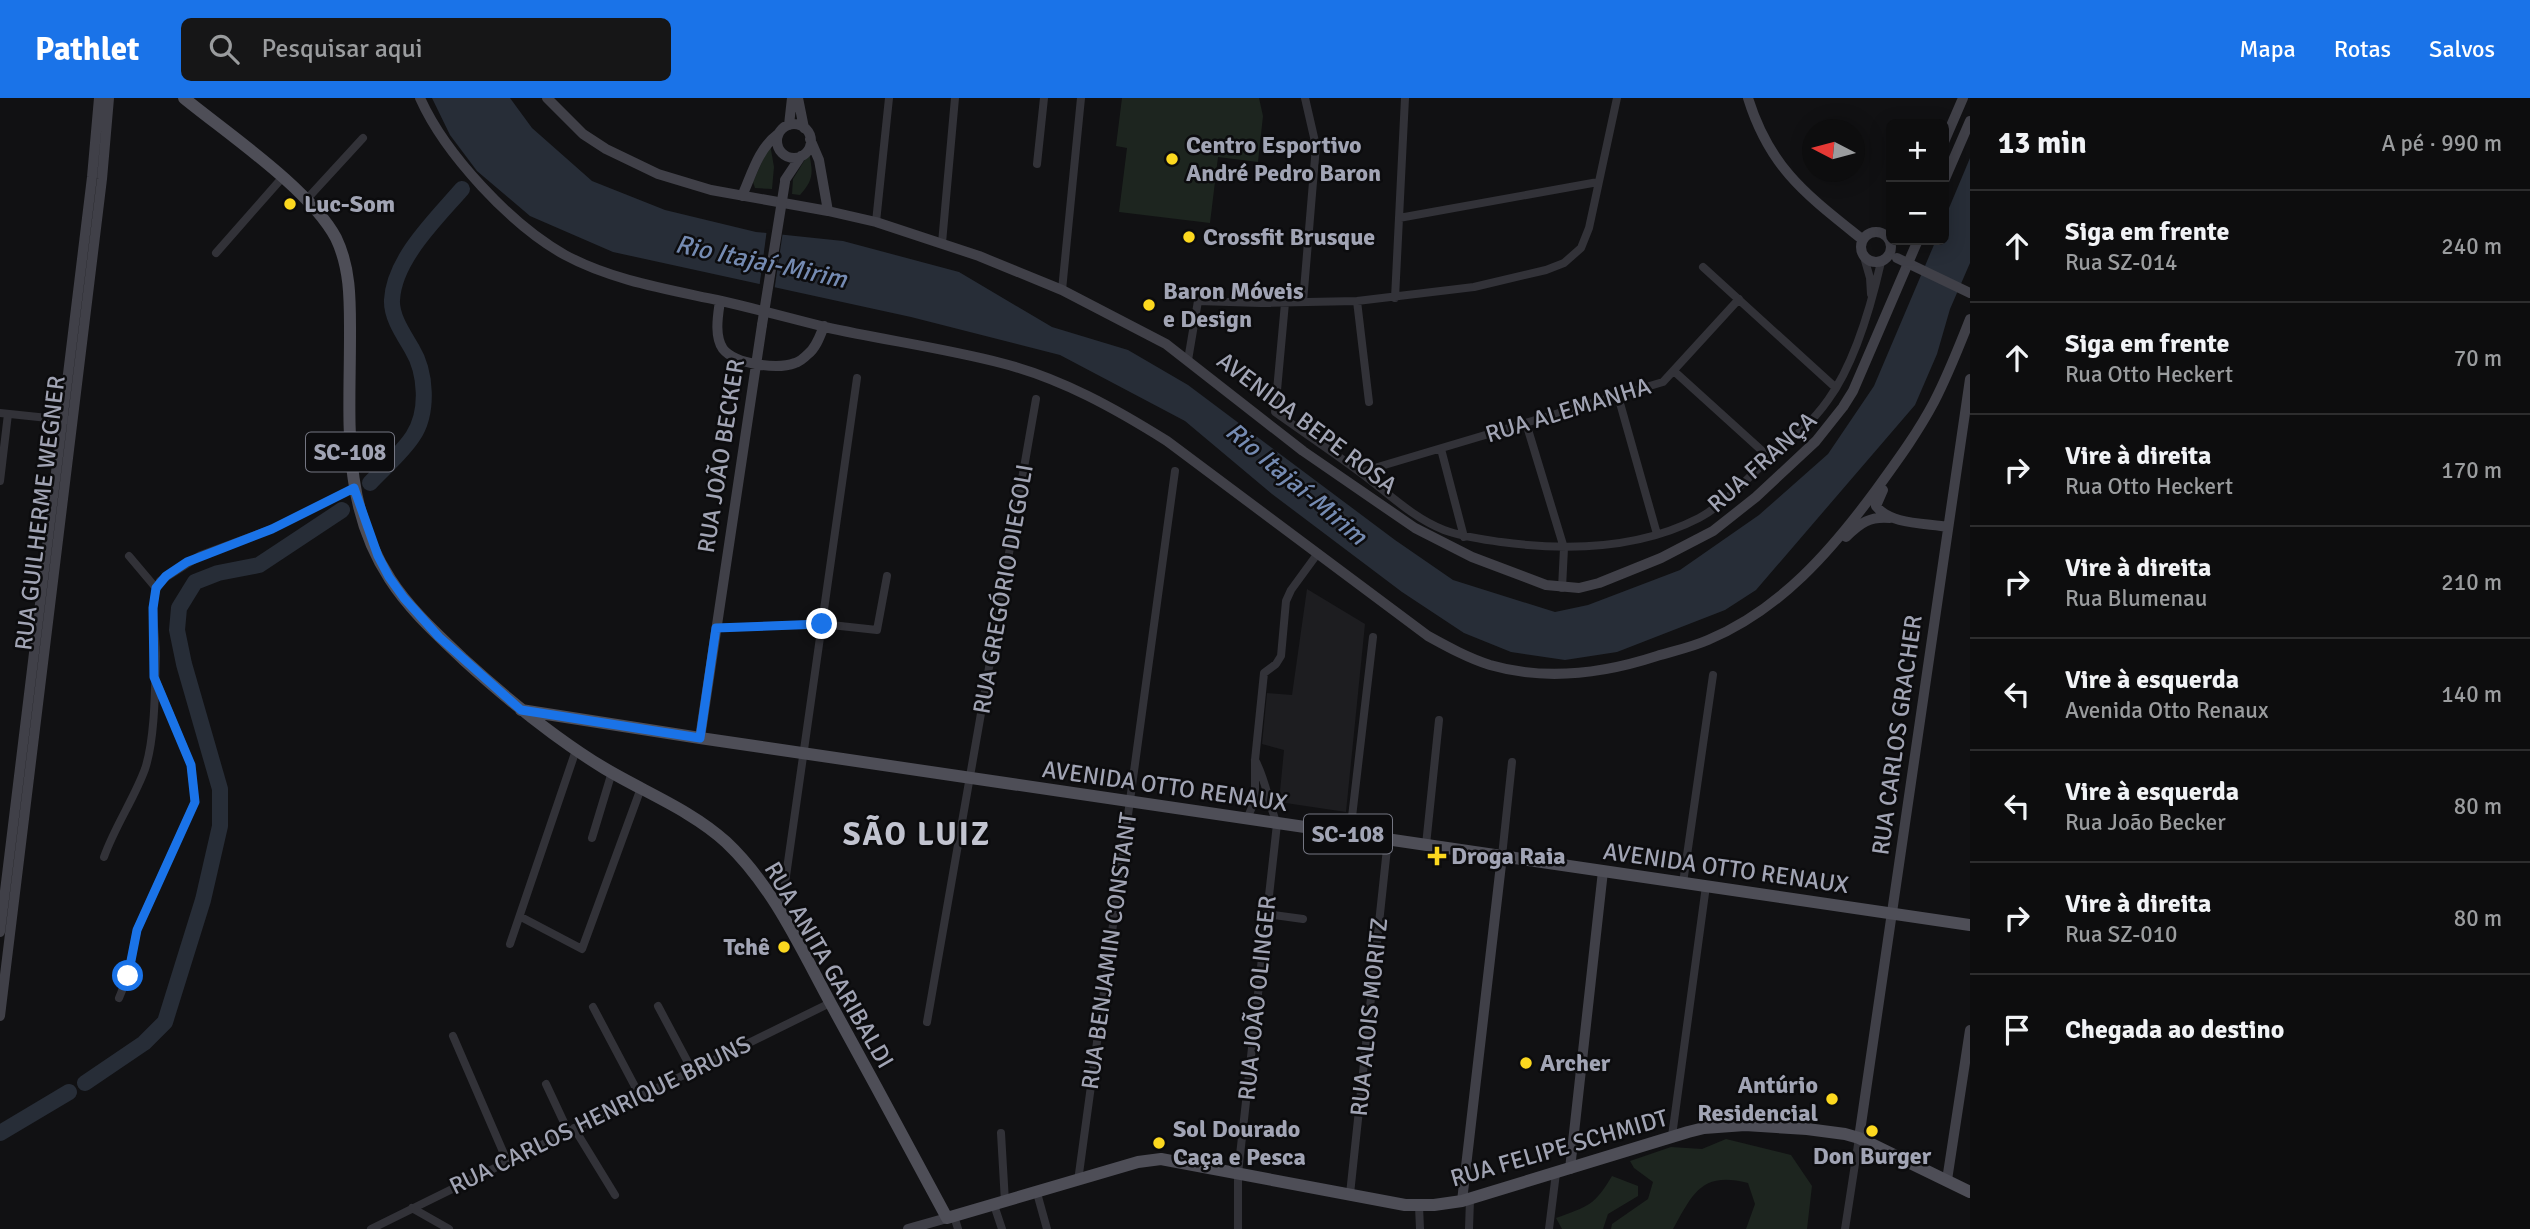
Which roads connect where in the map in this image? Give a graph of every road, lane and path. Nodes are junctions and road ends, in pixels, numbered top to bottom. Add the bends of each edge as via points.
1 (99, 98) edge
2 (109, 98) edge
3 (184, 98) edge
4 (203, 98) edge
5 (420, 98) edge
6 (547, 98) edge
7 (792, 98) edge
8 (798, 98) edge
9 (889, 98) edge
10 (955, 98) edge
11 (1044, 98) edge
12 (1081, 98) edge
13 (1305, 98) edge
14 (1405, 98) edge
15 (1617, 98) edge
16 (1748, 98) edge
17 (1964, 98) edge
18 (201, 112) junction
19 (1970, 121) edge
20 (789, 125) junction
21 (804, 128) junction
22 (1949, 131) edge
23 (102, 132) junction
24 (778, 134) junction
25 (363, 138) dead end
26 (810, 139) junction
27 (783, 154) junction
28 (801, 156) junction
29 (1037, 164) dead end
30 (1949, 169) edge
31 (282, 178) junction
32 (785, 181) junction
33 (1598, 182) junction
34 (742, 196) junction
35 (306, 200) junction
36 (828, 211) junction
37 (1399, 218) junction
38 (876, 222) junction
39 (1886, 237) edge
40 (1863, 240) junction
41 (942, 243) junction
42 (1891, 245) edge
43 (1916, 245) edge
44 (216, 253) dead end
45 (1864, 257) junction
46 (1889, 258) junction
47 (1703, 267) dead end
48 (1062, 290) junction
49 (1970, 293) edge
50 (1395, 298) junction
51 (1739, 299) junction
52 (720, 301) junction
53 (1357, 301) junction
54 (1871, 301) junction
55 (1303, 302) junction
56 (1285, 303) junction
57 (1970, 319) edge
58 (824, 326) junction
59 (1188, 360) junction
60 (756, 363) junction
61 (1675, 372) junction
62 (857, 378) dead end
63 (1970, 379) edge
64 (1836, 388) junction
65 (1618, 396) junction
66 (1036, 399) dead end
67 (1369, 402) dead end
68 (4, 414) edge
69 (68, 420) junction
70 (1526, 423) junction
71 (1965, 442) edge
72 (1441, 449) junction
73 (1770, 458) junction
74 (1894, 467) junction
75 (1175, 471) dead end
76 (1361, 472) junction
77 (0, 481) edge
78 (354, 488) junction
79 (1893, 518) junction
80 (1948, 527) junction
81 (1657, 534) junction
82 (1464, 537) junction
83 (1564, 548) junction
84 (1318, 553) junction
85 (1825, 554) junction
86 (129, 556) dead end
87 (887, 576) dead end
88 (156, 588) junction
89 (1562, 588) junction
90 (822, 624) junction
91 (716, 628) junction
92 (1373, 636) dead end
93 (1713, 676) dead end
94 (154, 677) junction
95 (521, 710) junction
96 (561, 716) junction
97 (1439, 720) dead end
98 (558, 737) junction
99 (700, 738) junction
100 (576, 750) junction
101 (804, 754) junction
102 (1255, 760) junction
103 (1512, 762) dead end
104 (612, 772) junction
105 (970, 778) junction
106 (640, 788) junction
107 (1130, 802) junction
108 (1247, 819) junction
109 (1277, 824) junction
110 (1350, 834) junction
111 (592, 838) dead end
112 (1388, 839) junction
113 (1426, 845) junction
114 (1502, 856) junction
115 (104, 857) dead end
116 (1603, 871) junction
117 (1683, 883) junction
118 (1706, 886) junction
119 (8, 907) junction
120 (781, 914) junction
121 (1267, 914) junction
122 (1892, 914) junction
123 (521, 917) junction
124 (1303, 919) dead end
125 (1970, 925) edge
126 (0, 932) edge
127 (510, 944) dead end
128 (1, 993) edge
129 (119, 998) dead end
130 (830, 1003) junction
131 (658, 1006) dead end
132 (593, 1007) dead end
133 (0, 1016) edge
134 (927, 1022) dead end
135 (1970, 1030) edge
136 (453, 1036) dead end
137 (692, 1070) junction
138 (546, 1084) dead end
139 (640, 1096) junction
140 (571, 1130) junction
141 (1001, 1133) dead end
142 (1672, 1136) junction
143 (1859, 1138) junction
144 (507, 1161) junction
145 (1570, 1169) junction
146 (1238, 1172) junction
147 (1556, 1173) junction
148 (1947, 1180) junction
149 (1078, 1181) junction
150 (1970, 1192) edge
151 (1037, 1193) junction
152 (1350, 1194) junction
153 (615, 1195) dead end
154 (1466, 1200) junction
155 (999, 1204) junction
156 (1419, 1206) junction
157 (412, 1208) junction
158 (951, 1217) junction
159 (371, 1229) edge
160 (449, 1229) edge
161 (908, 1229) edge
162 (958, 1229) edge
163 (1002, 1229) edge
164 (1047, 1229) edge
165 (1238, 1229) edge
166 (1420, 1229) edge
167 (1469, 1229) edge
168 (1549, 1229) edge
169 (1845, 1229) edge

1 - 23 main road, RUA GUILHERME WEGNER
2 - 23 main road, RUA GUILHERME WEGNER
3 - 18 main road, SC-108
4 - 18 street
5 - 52 main road via 463,166 499,203 566,256 607,273
6 - 34 main road, AVENIDA BEPE ROSA via 583,134 632,163 683,183
7 - 20 main road
8 - 21 main road
9 - 38 street
10 - 41 street
11 - 29 street
12 - 48 street
13 - 55 street via 1317,146
14 - 37 street
15 - 33 street
16 - 40 main road via 1777,163
17 - 22 main road
18 - 31 main road, SC-108
19 - 30 main road
20 - 21 main road
20 - 24 main road
21 - 26 main road
23 - 69 main road, RUA GUILHERME WEGNER
24 - 27 main road via 777,145
24 - 34 main road via 767,142
25 - 35 street
26 - 28 main road
26 - 36 main road via 819,160
27 - 28 main road
27 - 32 main road, RUA JOÃO BECKER
28 - 32 main road, RUA JOÃO BECKER
31 - 35 main road, SC-108
31 - 44 street
32 - 60 main road, RUA JOÃO BECKER, bridge
33 - 37 street
33 - 50 street via 1584,241 1564,263 1474,287
34 - 36 main road, AVENIDA BEPE ROSA
35 - 78 main road, SC-108 via 335,236 346,266
36 - 38 main road, AVENIDA BEPE ROSA
37 - 50 street
38 - 41 main road, AVENIDA BEPE ROSA
39 - 40 main road via 1870,233
40 - 45 main road
41 - 48 main road, AVENIDA BEPE ROSA
42 - 46 main road
43 - 89 main road, AVENIDA BEPE ROSA via 1853,391 1816,441 1756,497 1702,537 1600,583
45 - 46 main road via 1872,262
45 - 54 street, RUA FRANÇA
46 - 49 main road, bridge
46 - 54 street, RUA FRANÇA
47 - 51 street
48 - 59 main road, AVENIDA BEPE ROSA via 1146,332
50 - 53 street
51 - 61 street, RUA ALEMANHA
51 - 64 street
52 - 58 main road
52 - 60 main road via 718,328 723,349 733,358
53 - 55 street
53 - 67 street
54 - 64 street, RUA FRANÇA
55 - 56 street
56 - 59 street via 1198,301
56 - 76 street, RUA FRANÇA via 1275,412
57 - 74 main road via 1936,400
58 - 60 main road via 811,352 794,363
58 - 84 main road via 1001,363 1065,386 1167,441
59 - 89 main road, AVENIDA BEPE ROSA via 1303,451 1415,528 1506,571
60 - 91 main road, RUA JOÃO BECKER
61 - 65 street, RUA ALEMANHA via 1658,384
61 - 73 street
62 - 90 street
63 - 71 main road, RUA CARLOS GRACHER
64 - 73 street, RUA FRANÇA via 1810,421
65 - 70 street, RUA ALEMANHA
65 - 81 street
66 - 105 street, RUA GREGÓRIO DIEGOLI
68 - 69 street
68 - 77 street
69 - 119 main road, RUA GUILHERME WEGNER
70 - 72 street, RUA ALEMANHA
70 - 83 street
71 - 80 main road, RUA CARLOS GRACHER
72 - 76 street, RUA ALEMANHA
72 - 82 street
73 - 81 street, RUA FRANÇA via 1700,517
74 - 79 main road via 1876,506
74 - 85 main road
75 - 107 street, RUA BENJAMIN CONSTANT
76 - 82 street, RUA FRANÇA via 1423,520
78 - 88 street via 272,529 194,559
78 - 95 main road, SC-108 via 378,556 404,598 439,637
79 - 80 main road
79 - 85 main road via 1867,519
80 - 122 main road, RUA CARLOS GRACHER
81 - 83 street, RUA FRANÇA
82 - 83 street, RUA FRANÇA
83 - 89 street
84 - 85 main road via 1428,636 1463,654 1528,672 1565,673 1605,671 1709,640 1777,598
84 - 102 street via 1286,601 1281,656 1264,673
86 - 88 street
87 - 90 street via 877,630
88 - 94 street
90 - 91 street
90 - 101 street
91 - 99 main road, RUA JOÃO BECKER
92 - 110 street
93 - 117 street
94 - 115 street via 148,758
94 - 129 street via 191,765 195,802 137,930
95 - 96 main road, AVENIDA OTTO RENAUX / SC-108
95 - 98 main road, RUA ANITA GARIBALDI / SC-108
96 - 98 main road via 554,726
96 - 99 main road, AVENIDA OTTO RENAUX / SC-108
97 - 113 street
98 - 100 main road, RUA ANITA GARIBALDI / SC-108
99 - 101 main road, AVENIDA OTTO RENAUX / SC-108
100 - 104 main road, RUA ANITA GARIBALDI / SC-108
100 - 123 street
101 - 105 main road, AVENIDA OTTO RENAUX / SC-108
101 - 120 street
102 - 108 street via 1255,800
102 - 109 street
103 - 114 street
104 - 106 main road, RUA ANITA GARIBALDI / SC-108
104 - 111 street
105 - 107 main road, AVENIDA OTTO RENAUX / SC-108
105 - 134 street, RUA GREGÓRIO DIEGOLI
106 - 120 main road, RUA ANITA GARIBALDI / SC-108 via 723,840
106 - 123 street via 582,948
107 - 108 main road, AVENIDA OTTO RENAUX / SC-108
107 - 149 street, RUA BENJAMIN CONSTANT
108 - 109 main road, AVENIDA OTTO RENAUX / SC-108
109 - 110 main road, AVENIDA OTTO RENAUX / SC-108
109 - 121 street, RUA JOÃO OLINGER
110 - 112 main road, AVENIDA OTTO RENAUX / SC-108
112 - 113 main road, AVENIDA OTTO RENAUX / SC-108
112 - 152 street, RUA ALOIS MORITZ
113 - 114 main road, AVENIDA OTTO RENAUX / SC-108
114 - 116 main road, AVENIDA OTTO RENAUX / SC-108
114 - 154 main road
116 - 117 main road, AVENIDA OTTO RENAUX / SC-108
116 - 145 main road
117 - 118 main road, AVENIDA OTTO RENAUX / SC-108
118 - 122 main road, AVENIDA OTTO RENAUX / SC-108
118 - 142 street
119 - 126 main road, RUA GUILHERME WEGNER
119 - 128 main road, RUA GUILHERME WEGNER
120 - 130 main road, RUA ANITA GARIBALDI / SC-108
121 - 124 street
121 - 146 street, RUA JOÃO OLINGER
122 - 125 main road, AVENIDA OTTO RENAUX / SC-108
122 - 143 main road, RUA CARLOS GRACHER
123 - 127 street
128 - 133 main road, RUA GUILHERME WEGNER
130 - 137 street, RUA CARLOS HENRIQUE BRUNS
130 - 158 main road, RUA ANITA GARIBALDI / SC-108
131 - 137 street
132 - 139 street
135 - 148 main road
136 - 144 street
137 - 139 street, RUA CARLOS HENRIQUE BRUNS
138 - 140 street
139 - 140 street, RUA CARLOS HENRIQUE BRUNS
140 - 144 street, RUA CARLOS HENRIQUE BRUNS
140 - 153 street
141 - 155 street
142 - 143 main road, RUA FELIPE SCHMIDT via 1745,1125
142 - 145 main road, RUA FELIPE SCHMIDT
143 - 148 main road, RUA FELIPE SCHMIDT
143 - 169 street
144 - 157 street, RUA CARLOS HENRIQUE BRUNS
145 - 147 main road, RUA FELIPE SCHMIDT
146 - 149 main road, RUA FELIPE SCHMIDT via 1161,1159
146 - 152 main road, RUA FELIPE SCHMIDT
146 - 165 street, RUA JOÃO OLINGER
147 - 154 main road, RUA FELIPE SCHMIDT
147 - 168 street
148 - 150 main road, RUA FELIPE SCHMIDT
149 - 151 main road, RUA FELIPE SCHMIDT
151 - 155 main road, RUA FELIPE SCHMIDT
151 - 164 street
152 - 156 main road, RUA FELIPE SCHMIDT
154 - 156 main road, RUA FELIPE SCHMIDT
154 - 167 street
155 - 158 main road, RUA FELIPE SCHMIDT
155 - 163 street
156 - 166 street
157 - 159 street, RUA CARLOS HENRIQUE BRUNS
157 - 160 street
158 - 161 main road
158 - 162 street

